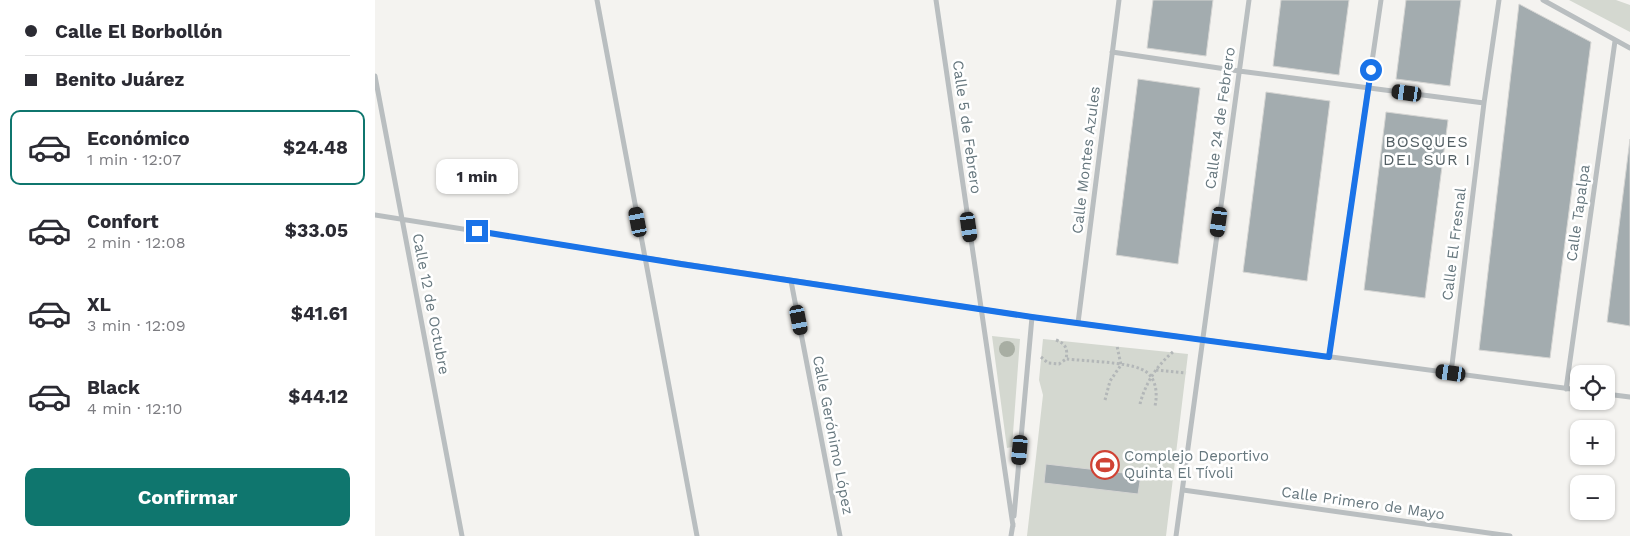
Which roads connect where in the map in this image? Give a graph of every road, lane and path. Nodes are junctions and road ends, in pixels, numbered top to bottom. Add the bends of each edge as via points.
1 (597, 0) edge
2 (936, 0) edge
3 (1119, 0) edge
4 (1249, 0) edge
5 (1381, 0) edge
6 (1499, 0) edge
7 (1543, 0) edge
8 (1615, 41) junction
9 (1630, 48) edge
10 (1112, 52) junction
11 (1239, 71) junction
12 (375, 76) edge
13 (1369, 88) junction
14 (1484, 103) junction
15 (375, 215) edge
16 (402, 219) junction
17 (645, 258) junction
18 (791, 281) junction
19 (981, 309) junction
20 (1032, 317) junction
21 (1078, 323) junction
22 (1056, 340) dead end
23 (1203, 340) junction
24 (1117, 346) dead end
25 (1173, 352) dead end
26 (1041, 356) dead end
27 (1329, 357) junction
28 (1066, 359) junction
29 (1121, 365) junction
30 (1156, 370) junction
31 (1186, 373) dead end
32 (1451, 373) junction
33 (1152, 378) junction
34 (1566, 388) junction
35 (1570, 389) edge
36 (1615, 395) edge
37 (1630, 397) edge
38 (1105, 400) dead end
39 (1140, 404) dead end
40 (1155, 406) dead end
41 (1183, 490) junction
42 (1013, 526) junction
43 (462, 536) edge
44 (697, 536) edge
45 (840, 536) edge
46 (1011, 536) edge
47 (1176, 536) edge
48 (1510, 536) edge

1 - 17 street
2 - 19 street, Calle 5 de Febrero
3 - 10 street, Calle Montes Azules
4 - 11 street, Calle 24 de Febrero
5 - 13 street
6 - 14 street, Calle El Fresnal
7 - 8 street
8 - 9 street
8 - 34 street, Calle Tapalpa
10 - 11 street
10 - 21 street, Calle Montes Azules
11 - 13 street
11 - 23 street, Calle 24 de Febrero
12 - 16 street, Calle 12 de Octubre
13 - 14 street
13 - 27 street
14 - 32 street, Calle El Fresnal
15 - 16 street
16 - 17 street
16 - 43 street, Calle 12 de Octubre
17 - 18 street
17 - 44 street
18 - 19 street
18 - 45 street, Calle Gerónimo López
19 - 20 street
19 - 42 street, Calle 5 de Febrero
20 - 21 street
20 - 42 street, Calle 5 de Febrero
21 - 23 street
22 - 28 path via 1064,343
23 - 27 street
23 - 41 street, Calle 24 de Febrero
24 - 29 path
25 - 30 path
26 - 28 path via 1048,363 1059,364
27 - 32 street
28 - 29 path
29 - 33 path via 1141,369
29 - 38 path via 1110,381
30 - 31 path
30 - 33 path
32 - 34 street
33 - 39 path
33 - 40 path via 1157,397
34 - 35 street
36 - 37 street
41 - 47 street, Calle 24 de Febrero
41 - 48 street, Calle Primero de Mayo
42 - 46 street, Calle 5 de Febrero

